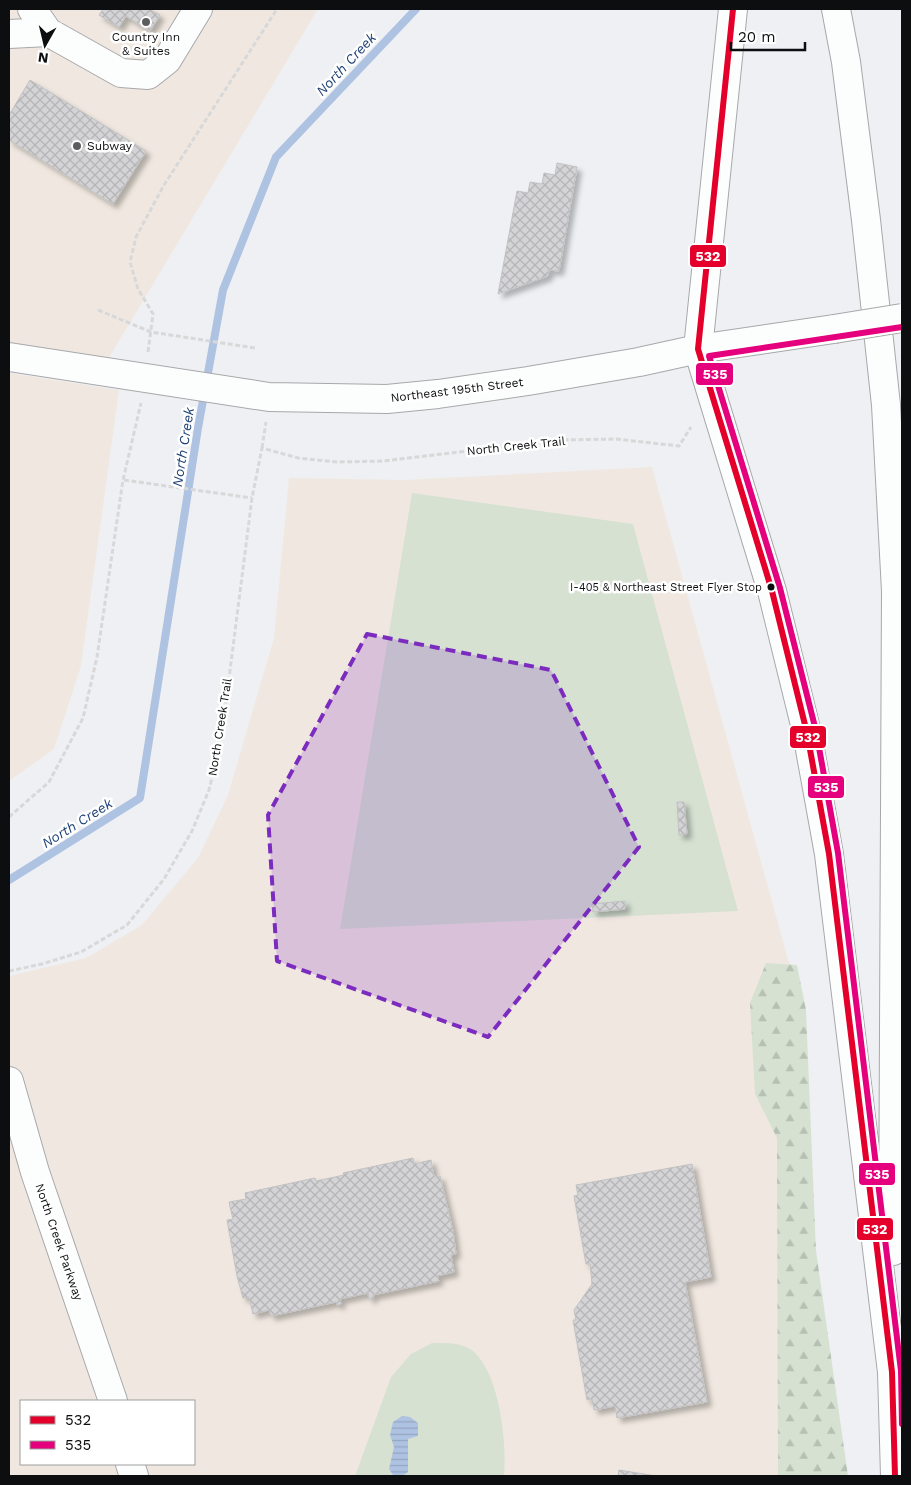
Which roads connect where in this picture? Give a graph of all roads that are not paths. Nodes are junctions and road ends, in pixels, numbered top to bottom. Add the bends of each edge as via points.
1 (32, 9) edge
2 (198, 9) edge
3 (734, 9) edge
4 (836, 9) edge
5 (48, 32) junction
6 (9, 34) edge
7 (902, 318) edge
8 (698, 349) junction
9 (9, 357) edge
10 (9, 1081) edge
11 (892, 1372) junction
12 (113, 1400) edge
13 (895, 1476) edge

1 - 5 main road
2 - 5 main road via 167,60 148,75 121,72
3 - 8 main road
4 - 11 main road via 865,210 886,405 896,591
5 - 6 main road
7 - 8 main road, Northeast 195th Street, bridge
8 - 9 main road, Northeast 195th Street via 639,362 438,394 387,398 269,397
8 - 11 main road via 772,591 807,733 835,890
10 - 12 main road, North Creek Parkway
11 - 13 main road

